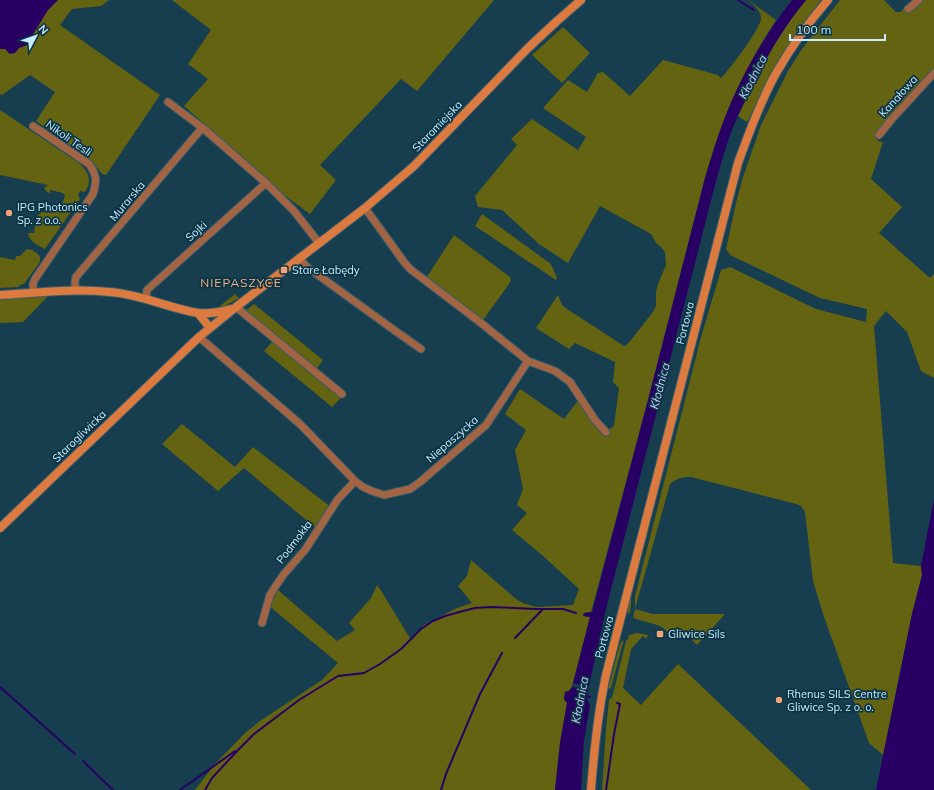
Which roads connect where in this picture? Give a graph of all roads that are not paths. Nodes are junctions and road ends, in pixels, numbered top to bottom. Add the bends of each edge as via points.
1 (581, 0) edge
2 (828, 0) edge
3 (919, 0) edge
4 (908, 9) dead end
5 (934, 73) edge
6 (168, 102) dead end
7 (33, 126) dead end
8 (202, 128) junction
9 (879, 135) dead end
10 (266, 183) junction
11 (364, 208) junction
12 (319, 243) junction
13 (299, 258) junction
14 (75, 290) junction
15 (33, 293) junction
16 (0, 295) edge
17 (146, 298) junction
18 (236, 307) junction
19 (201, 313) junction
20 (211, 327) junction
21 (200, 337) junction
22 (421, 349) dead end
23 (174, 361) joint
24 (528, 361) junction
25 (342, 394) dead end
26 (606, 432) dead end
27 (355, 481) junction
28 (0, 528) edge
29 (262, 623) dead end
30 (591, 790) edge

1 - 11 street, Staromiejska via 528,48 414,166
2 - 30 street, Portowa via 776,74 738,163 607,669 596,732
3 - 4 street
5 - 9 street, Kanałowa
6 - 8 street
7 - 15 street, Nikoli Tesli via 89,164 94,171 96,186 94,194 35,279
8 - 10 street
8 - 14 street, Murarska via 76,277
10 - 12 street via 294,211
10 - 17 street, Sojki via 147,290
11 - 12 street, Staromiejska
11 - 24 street via 410,269
12 - 13 street, Staromiejska
13 - 18 street, Staromiejska
13 - 22 street via 307,267
14 - 15 street
14 - 17 street via 112,292
15 - 16 street
17 - 19 street
18 - 19 street via 223,312
18 - 20 street, Staromiejska
18 - 25 street
19 - 20 street via 208,315 212,322
20 - 21 street, Staromiejska
21 - 23 street, Staromiejska
21 - 27 street, Niepaszycka via 300,424
23 - 28 street, Starogliwicka
24 - 26 street via 555,371 570,382
24 - 27 street, Niepaszycka via 486,425 420,482 410,488 384,495
27 - 29 street, Podmokła via 338,499 305,550 275,587

